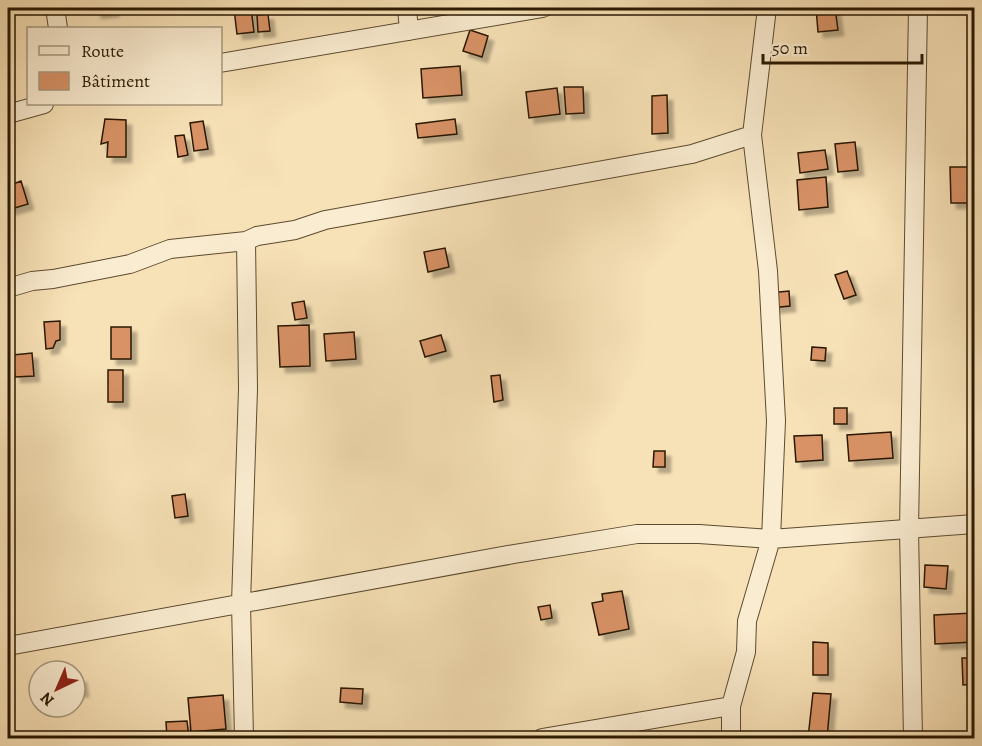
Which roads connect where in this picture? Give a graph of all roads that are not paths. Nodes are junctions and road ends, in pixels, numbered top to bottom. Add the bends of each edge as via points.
1 (55, 8) edge
2 (407, 8) edge
3 (543, 8) edge
4 (767, 8) edge
5 (918, 8) edge
6 (58, 27) edge
7 (409, 31) junction
8 (222, 63) edge
9 (40, 105) edge
10 (8, 114) edge
11 (752, 135) junction
12 (246, 241) junction
13 (8, 288) edge
14 (975, 524) edge
15 (909, 530) junction
16 (771, 539) junction
17 (241, 603) junction
18 (8, 646) edge
19 (731, 706) junction
20 (244, 738) edge
21 (542, 738) edge
22 (731, 738) edge
23 (913, 738) edge

1 - 6 street
2 - 7 street
3 - 7 street
4 - 11 street
5 - 15 street
7 - 8 street
9 - 10 street
11 - 12 street via 692,154 325,220
11 - 16 street via 768,271 776,421
12 - 13 street via 170,249 130,264 32,280
12 - 17 street via 248,389
14 - 15 street
15 - 16 street
15 - 23 street
16 - 17 street via 637,534
16 - 19 street via 747,621 746,652
17 - 18 street
17 - 20 street
19 - 21 street
19 - 22 street

